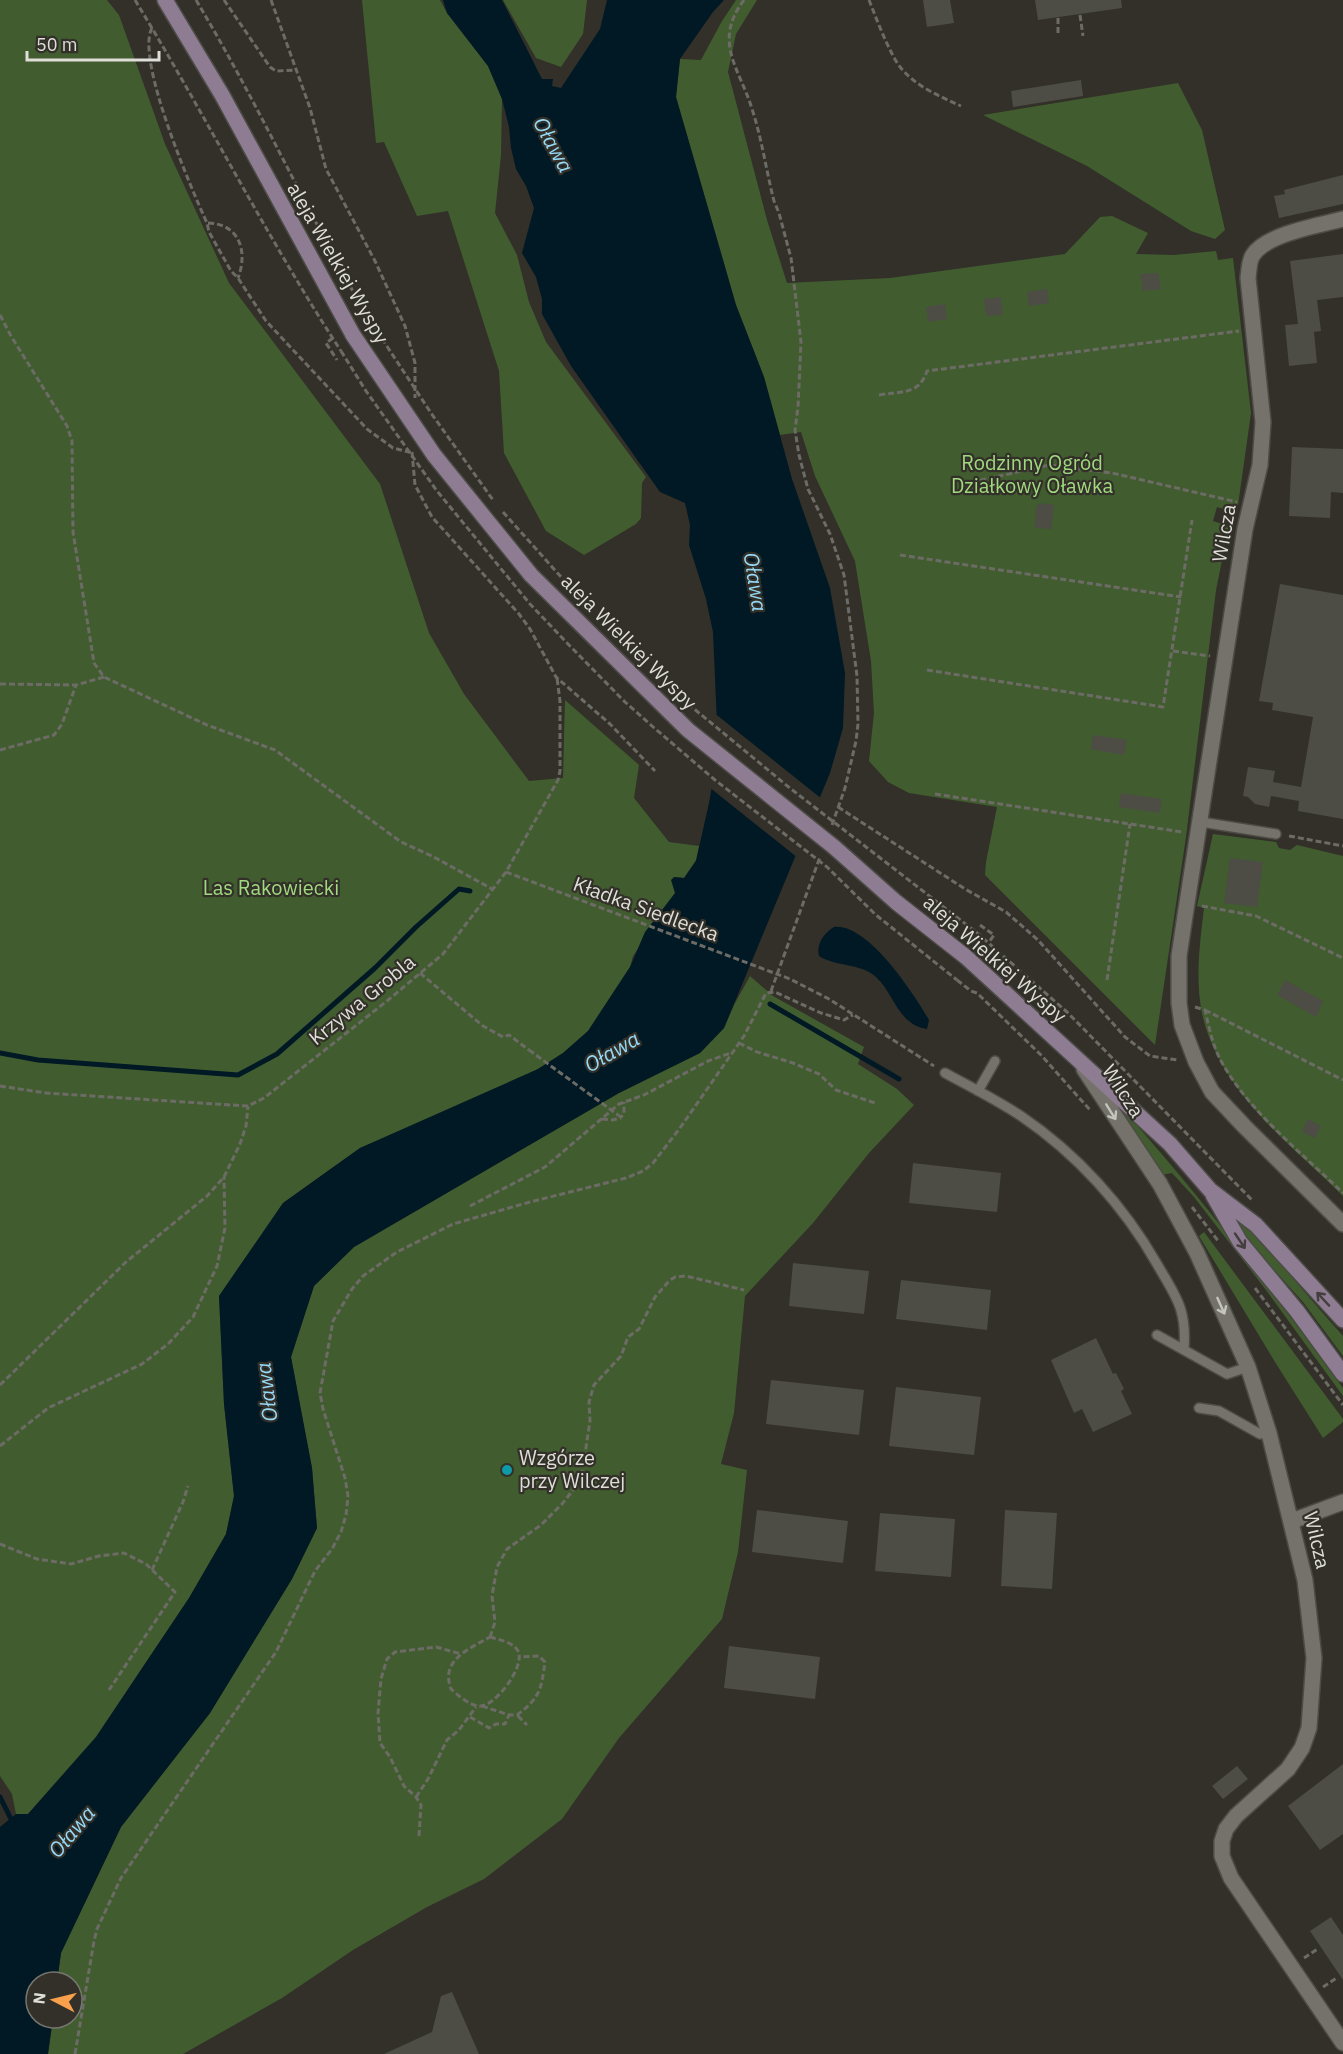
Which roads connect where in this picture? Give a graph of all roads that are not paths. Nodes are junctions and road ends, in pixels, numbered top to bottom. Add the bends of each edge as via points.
1 (165, 0) edge
2 (1343, 219) edge
3 (1201, 822) junction
4 (1276, 834) road end
5 (995, 1061) dead end
6 (1080, 1062) junction
7 (945, 1073) road end
8 (978, 1091) junction
9 (1210, 1190) junction
10 (1343, 1224) edge
11 (1343, 1320) edge
12 (1157, 1335) dead end
13 (1184, 1349) junction
14 (1248, 1367) junction
15 (1343, 1374) edge
16 (1199, 1408) dead end
17 (1269, 1433) junction
18 (1343, 1502) edge
19 (1292, 1521) junction
20 (1343, 2043) edge

1 - 6 main road, aleja Wielkiej Wyspy, bridge via 222,95 353,335 434,454 531,574 688,730 966,957
2 - 3 street, Wilcza via 1279,237 1252,255 1248,278 1263,422 1260,465 1250,506
3 - 4 lane
3 - 10 street, Wilcza via 1179,956 1182,1025 1212,1092
5 - 8 lane
6 - 9 main road, aleja Wielkiej Wyspy via 1170,1144
6 -> 14 street, Wilcza via 1160,1184 1197,1253
7 - 8 lane
8 - 13 lane via 1056,1143 1094,1177 1121,1209 1182,1306
11 -> 9 main road, aleja Wielkiej Wyspy via 1256,1225
9 -> 15 main road, aleja Wielkiej Wyspy via 1240,1242
12 - 13 lane
13 - 14 lane via 1227,1374
14 - 17 street, Wilcza
16 - 17 lane via 1219,1411 1260,1434
17 - 19 street, Wilcza
18 - 19 street
19 - 20 street, Wilcza via 1313,1638 1309,1728 1288,1769 1228,1825 1222,1856 1231,1878

